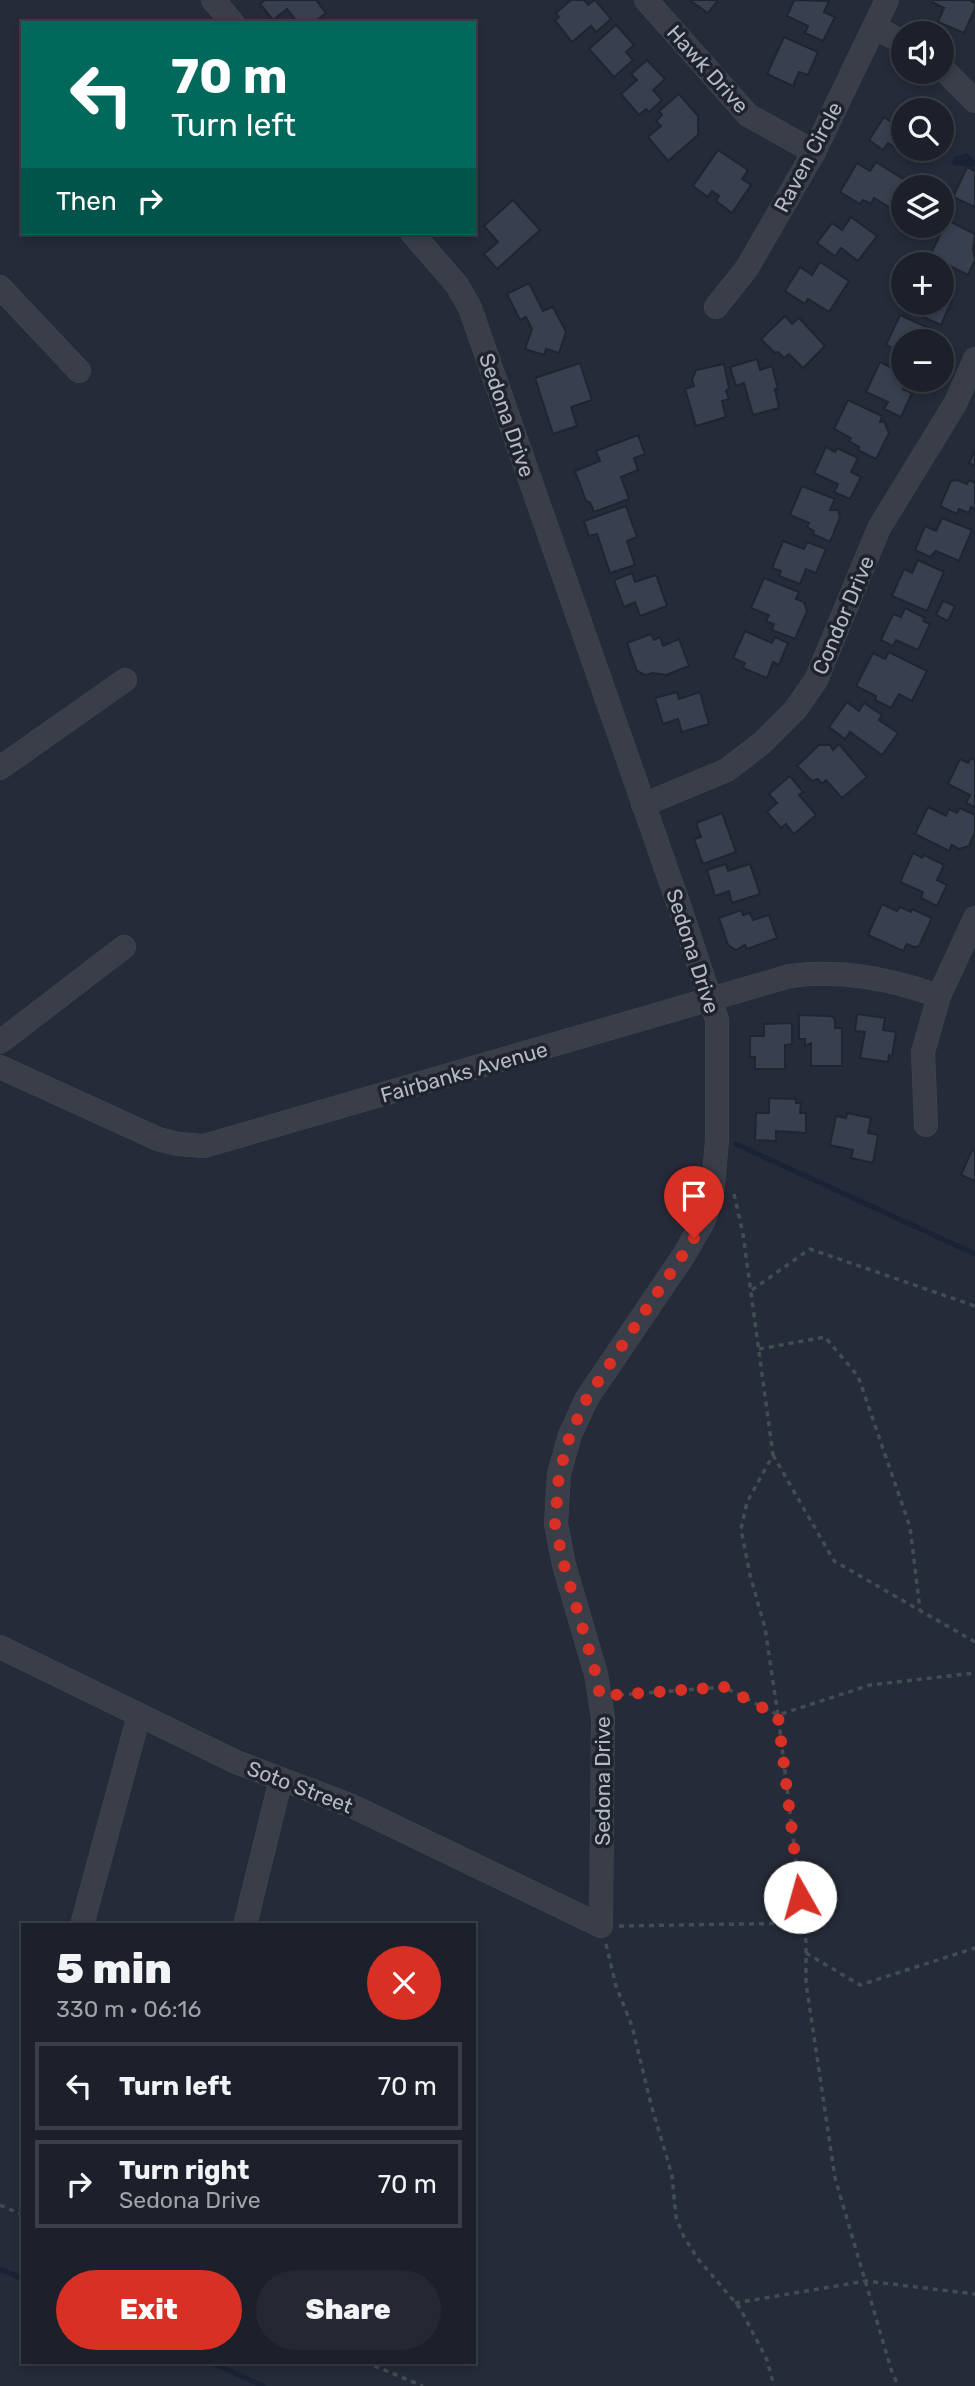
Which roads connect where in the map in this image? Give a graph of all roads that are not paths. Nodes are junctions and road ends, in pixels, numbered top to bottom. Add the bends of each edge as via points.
1 (213, 0) edge
2 (646, 0) edge
3 (887, 0) edge
4 (231, 21) edge
5 (875, 28) junction
6 (891, 36) edge
7 (954, 80) edge
8 (975, 101) edge
9 (814, 152) junction
10 (414, 235) edge
11 (0, 287) edge
12 (716, 307) dead end
13 (975, 359) edge
14 (79, 371) dead end
15 (125, 680) dead end
16 (0, 768) edge
17 (643, 805) junction
18 (975, 918) edge
19 (124, 947) dead end
20 (939, 996) junction
21 (711, 1000) junction
22 (0, 1042) edge
23 (0, 1067) edge
24 (926, 1125) dead end
25 (0, 1647) edge
26 (139, 1714) junction
27 (281, 1779) junction
28 (83, 1923) edge
29 (246, 1923) edge
30 (601, 1926) joint

1 - 4 street
2 - 9 street, Hawk Drive via 748,115
3 - 5 street, Raven Circle
5 - 6 street
5 - 9 street, Raven Circle
7 - 8 street
9 - 12 street, Raven Circle via 747,268
10 - 17 street, Sedona Drive via 457,285 470,308
11 - 14 street
13 - 17 street, Condor Drive via 955,404 879,528 816,680 795,710 727,770
15 - 16 street
17 - 21 street, Sedona Drive
18 - 20 street
19 - 22 street
20 - 21 street, Fairbanks Avenue via 881,978 820,972 790,976
20 - 24 street via 923,1052
21 - 23 street, Fairbanks Avenue via 204,1146 158,1139
21 - 30 street, Sedona Drive via 717,1020 712,1196 684,1255 587,1398 559,1474 555,1524 596,1674 603,1717
25 - 26 street, Soto Street
26 - 27 street, Soto Street
26 - 28 street
27 - 29 street
27 - 30 street, Soto Street via 352,1806

